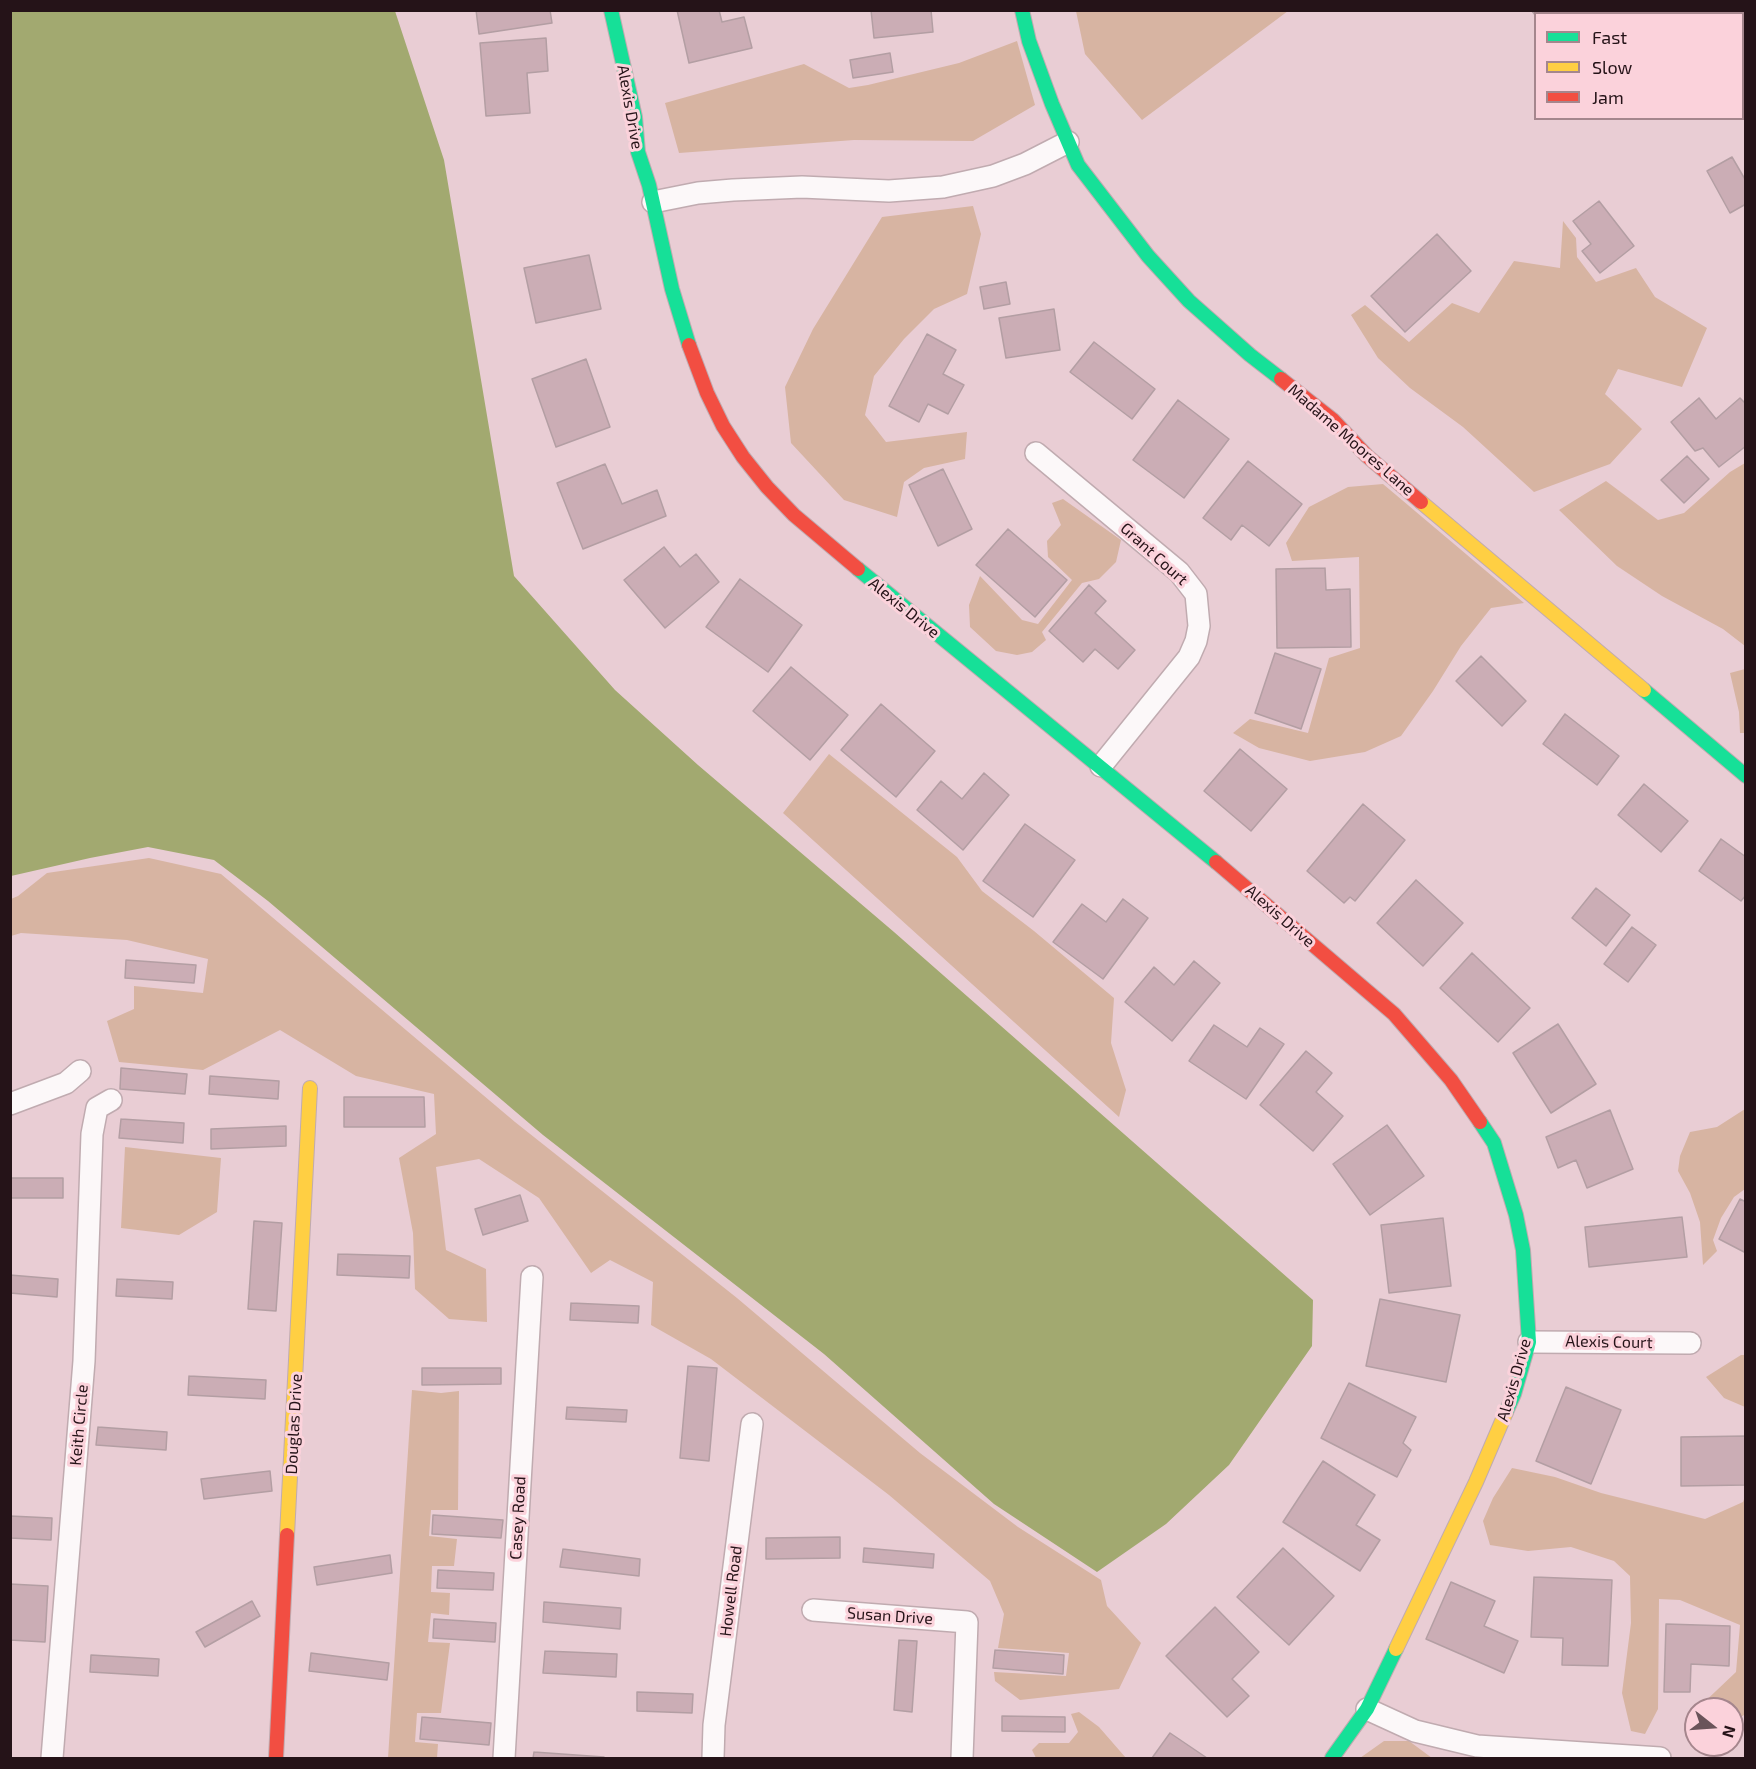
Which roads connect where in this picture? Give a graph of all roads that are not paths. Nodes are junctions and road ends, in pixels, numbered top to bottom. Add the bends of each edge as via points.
1 (611, 10) edge
2 (1022, 10) edge
3 (1068, 142) junction
4 (653, 202) junction
5 (1035, 453) dead end
6 (1101, 766) junction
7 (1746, 776) edge
8 (80, 1071) dead end
9 (310, 1089) dead end
10 (111, 1100) dead end
11 (10, 1104) edge
12 (532, 1276) dead end
13 (1529, 1342) junction
14 (1690, 1343) dead end
15 (752, 1424) dead end
16 (813, 1610) dead end
17 (1367, 1709) junction
18 (52, 1758) edge
19 (276, 1758) edge
20 (504, 1758) edge
21 (713, 1758) edge
22 (962, 1758) edge
23 (1332, 1758) edge
24 (1660, 1758) edge

1 - 4 street, Alexis Drive via 638,152
2 - 3 street, Madame Moores Lane via 1029,41
3 - 4 street via 993,176 943,187 889,191 733,190
3 - 7 street, Madame Moores Lane via 1085,175 1189,301
4 - 6 street, Alexis Drive via 672,289 693,359 723,426 743,458 794,515
5 - 6 street, Grant Court via 1179,572 1196,594 1199,626 1189,657
6 - 13 street, Alexis Drive via 1394,1014 1451,1080 1494,1143 1516,1215 1523,1250
8 - 11 street via 66,1083
9 - 19 street, Douglas Drive
10 - 18 street, Keith Circle via 97,1108 92,1134 84,1360
12 - 20 street, Casey Road
13 - 14 street, Alexis Court
13 - 17 street, Alexis Drive via 1502,1425
15 - 21 street, Howell Road
16 - 22 street, Susan Drive via 967,1622
17 - 23 street, Alexis Drive
17 - 24 street via 1415,1731 1477,1746

